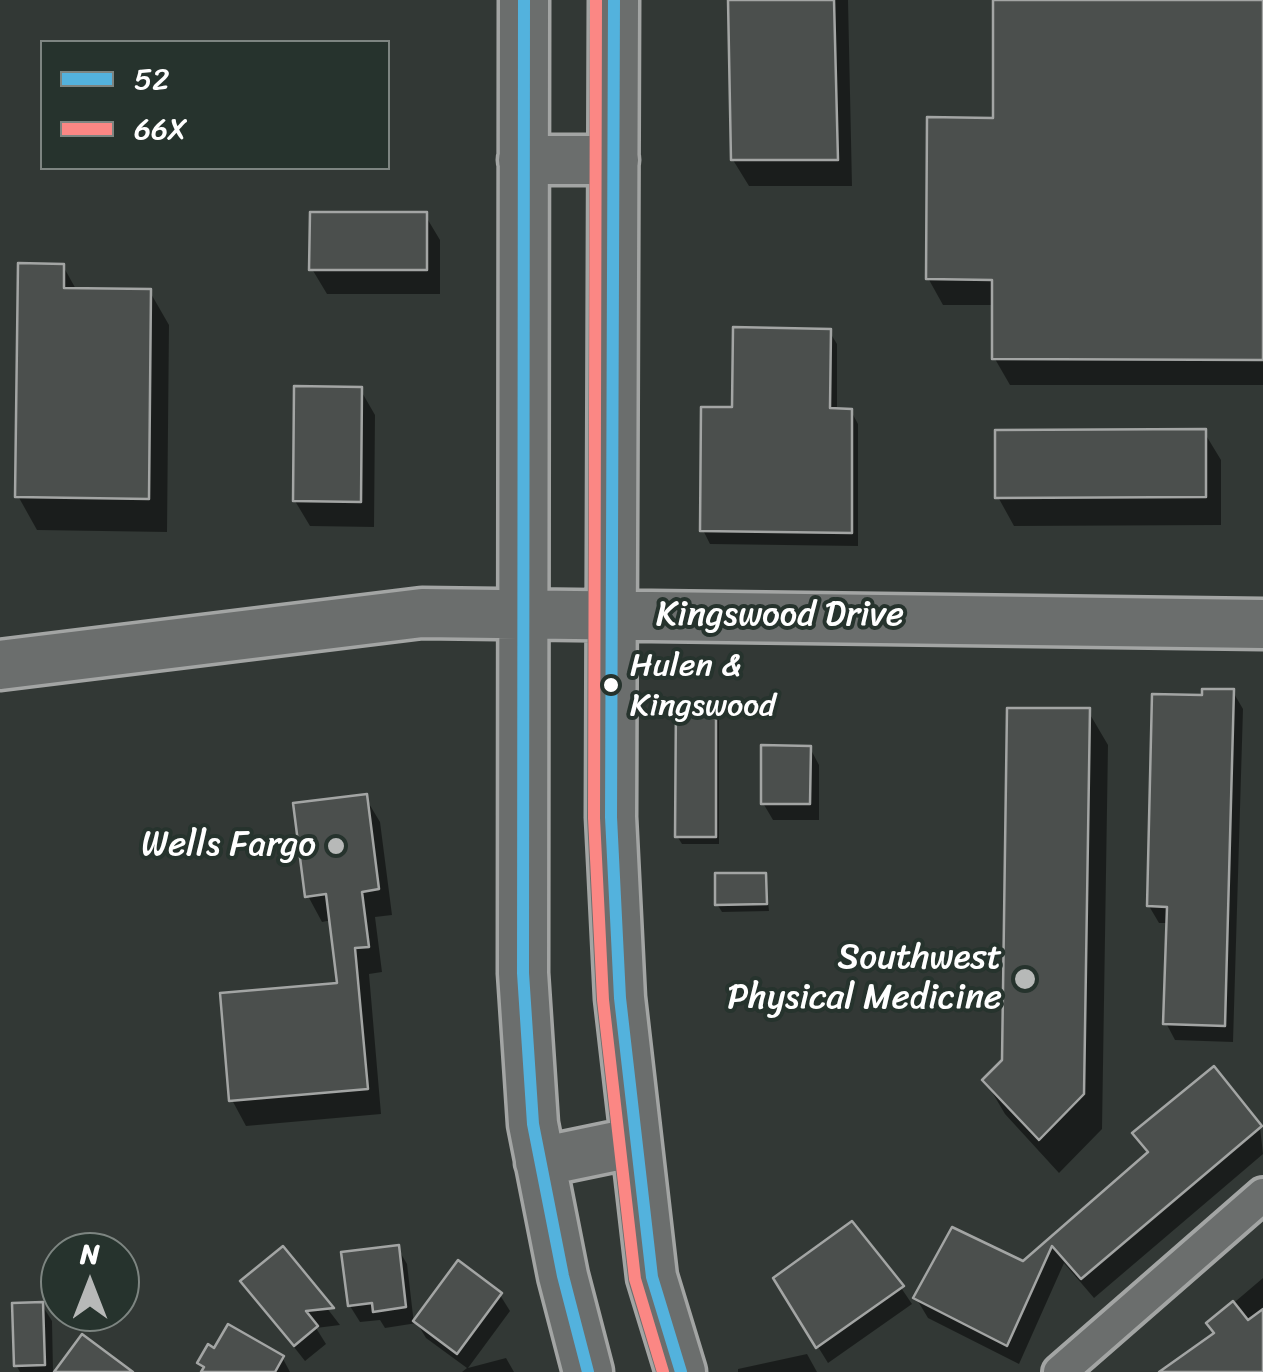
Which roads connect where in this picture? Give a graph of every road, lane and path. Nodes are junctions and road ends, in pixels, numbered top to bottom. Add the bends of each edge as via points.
1 (524, 0) edge
2 (614, 0) edge
3 (523, 160) junction
4 (614, 160) junction
5 (522, 614) junction
6 (612, 615) junction
7 (1263, 624) edge
8 (0, 665) edge
9 (636, 1142) junction
10 (540, 1162) junction
11 (1263, 1195) edge
12 (588, 1372) edge
13 (681, 1372) edge
14 (1060, 1372) edge

1 - 3 main road
2 - 4 main road
3 - 4 main road
3 - 5 main road
4 - 6 main road
5 - 6 main road, Kingswood Drive
5 - 8 main road, Kingswood Drive via 422,613
5 - 10 main road via 523,973
6 - 7 main road, Kingswood Drive
6 - 9 main road via 620,998
9 - 10 main road
9 - 13 main road via 652,1277
10 - 12 main road
11 - 14 street

